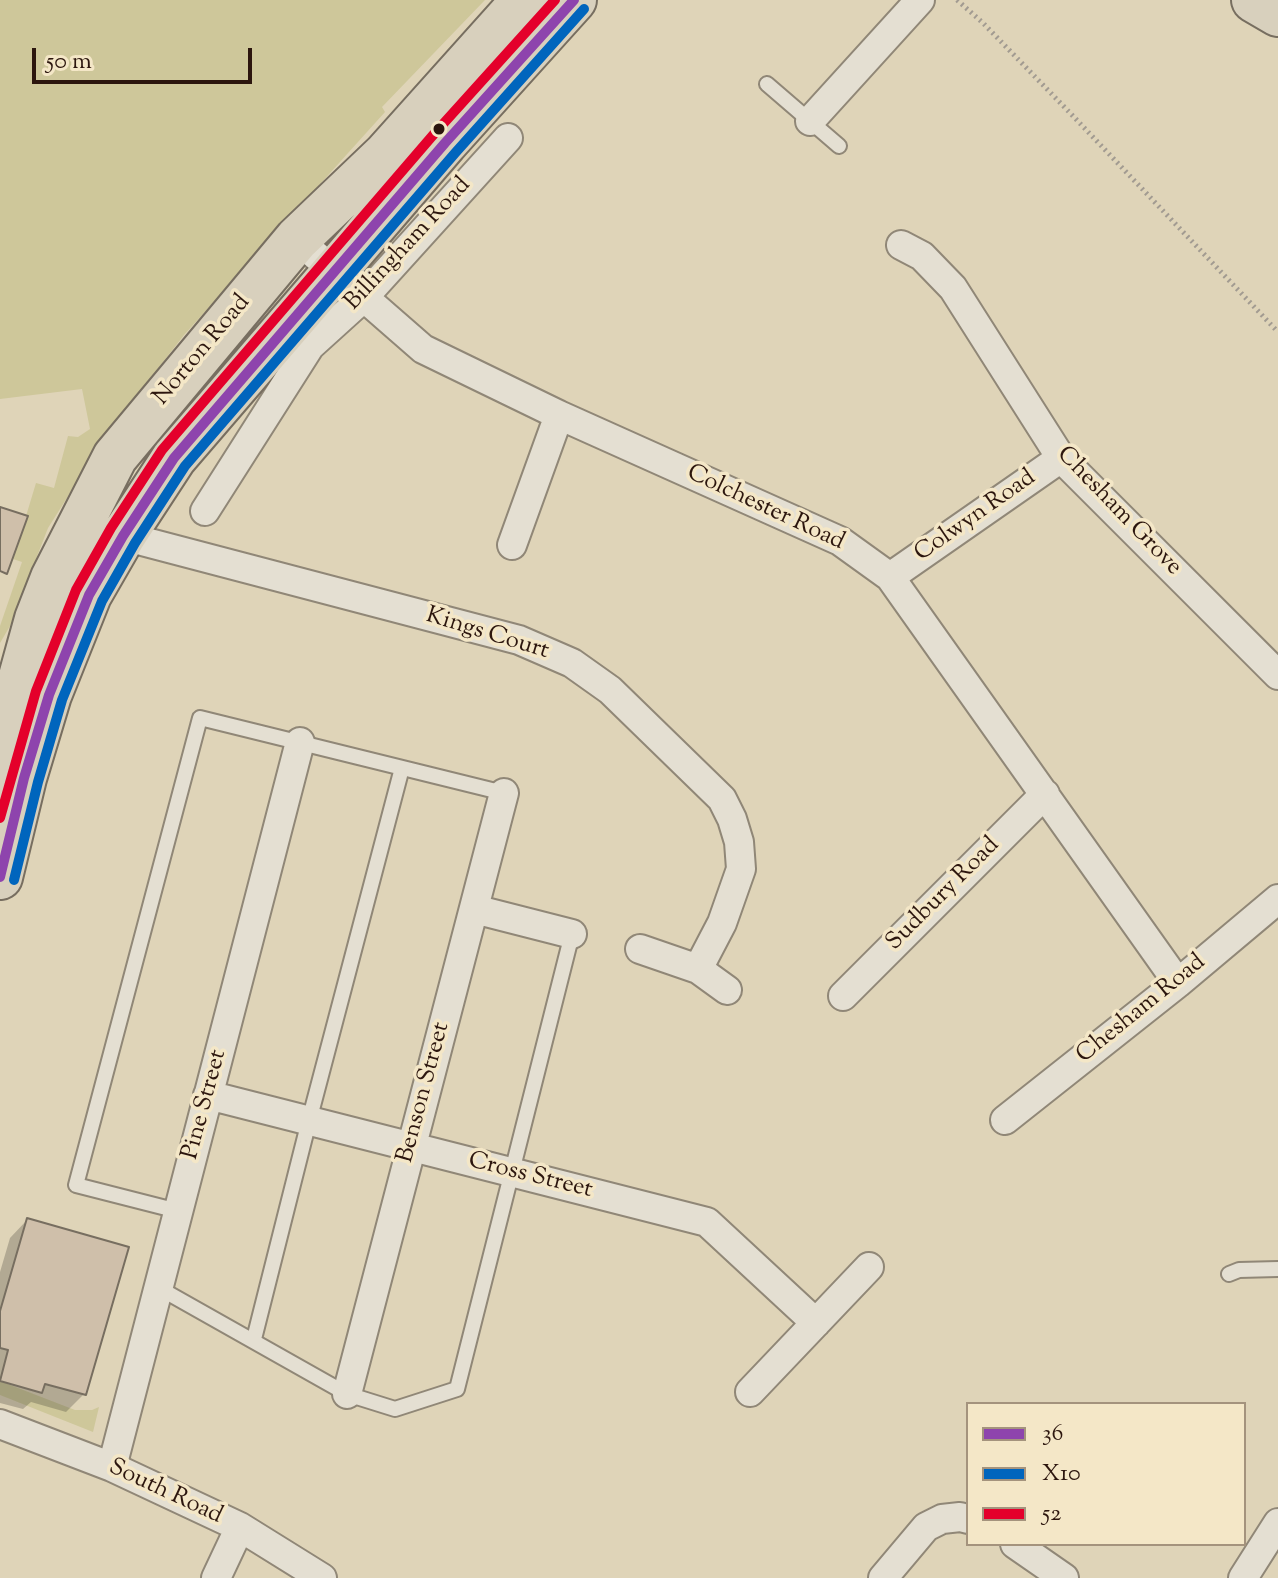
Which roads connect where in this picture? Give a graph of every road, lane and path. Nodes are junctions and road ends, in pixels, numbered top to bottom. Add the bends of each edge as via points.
1 (524, 0) edge
2 (574, 0) edge
3 (920, 0) edge
4 (957, 0) edge
5 (1254, 0) edge
6 (1278, 14) edge
7 (767, 84) dead end
8 (810, 121) junction
9 (508, 138) dead end
10 (839, 146) dead end
11 (297, 239) junction
12 (920, 248) dead end
13 (349, 285) junction
14 (1278, 332) edge
15 (559, 415) junction
16 (1061, 458) junction
17 (205, 511) dead end
18 (123, 536) junction
19 (512, 545) dead end
20 (890, 577) junction
21 (1278, 675) edge
22 (300, 742) junction
23 (402, 768) junction
24 (0, 773) edge
25 (504, 793) joint
26 (1045, 794) junction
27 (0, 877) edge
28 (1278, 899) edge
29 (474, 909) junction
30 (572, 934) joint
31 (640, 949) dead end
32 (698, 969) junction
33 (1178, 983) junction
34 (727, 990) dead end
35 (843, 996) dead end
36 (208, 1095) junction
37 (1005, 1120) dead end
38 (309, 1121) junction
39 (410, 1147) junction
40 (511, 1172) junction
41 (178, 1211) junction
42 (869, 1267) dead end
43 (1278, 1269) edge
44 (1229, 1274) dead end
45 (159, 1288) junction
46 (816, 1323) junction
47 (254, 1339) junction
48 (750, 1392) dead end
49 (347, 1394) junction
50 (0, 1424) edge
51 (112, 1467) junction
52 (966, 1518) edge
53 (1278, 1523) edge
54 (240, 1527) junction
55 (1018, 1546) edge
56 (216, 1578) edge
57 (322, 1578) edge
58 (883, 1578) edge
59 (1064, 1578) edge
60 (1243, 1578) edge

1 - 11 main road, Norton Road via 386,154
2 - 13 main road, Norton Road via 445,143
3 - 8 street
4 - 14 path
5 - 6 main road
7 - 8 lane
8 - 10 lane
9 - 13 street, Billingham Road
11 - 13 street, Colchester Road
11 - 24 main road, Norton Road via 115,457 37,619
12 - 16 street, Chesham Grove via 953,288
13 - 15 street, Colchester Road via 423,349
13 - 17 street, Billingham Road
13 - 18 main road, Norton Road via 174,458
15 - 19 street
15 - 20 street, Colchester Road via 840,541
16 - 20 street, Colwyn Road
16 - 21 street, Chesham Grove
18 - 27 main road, Norton Road via 89,595 49,695
18 - 32 street, Kings Court via 519,640 572,663 610,690 722,799 732,819 741,869
20 - 26 street, Colchester Road
22 - 23 lane
22 - 36 street, Pine Street
22 - 41 lane via 200,718 76,1185
23 - 25 lane
23 - 38 lane
25 - 29 street, Benson Street
26 - 33 street, Colchester Road
26 - 35 street, Sudbury Road
28 - 33 street, Chesham Road
29 - 30 street
29 - 39 street, Benson Street
30 - 40 lane
31 - 32 street
32 - 34 street
33 - 37 street, Chesham Road
36 - 38 street, Cross Street
36 - 41 street, Pine Street
38 - 39 street, Cross Street
38 - 47 lane
39 - 40 street, Cross Street
39 - 49 street, Benson Street
40 - 46 street, Cross Street via 707,1222
40 - 49 lane via 457,1389 395,1409
41 - 45 street, Pine Street
42 - 46 street
43 - 44 lane
45 - 47 lane
45 - 51 street, Pine Street
46 - 48 street
47 - 49 lane
50 - 51 street, South Road
51 - 54 street, South Road
52 - 58 street via 942,1519 926,1527
53 - 60 street
54 - 56 street
54 - 57 street, South Road
55 - 59 street

